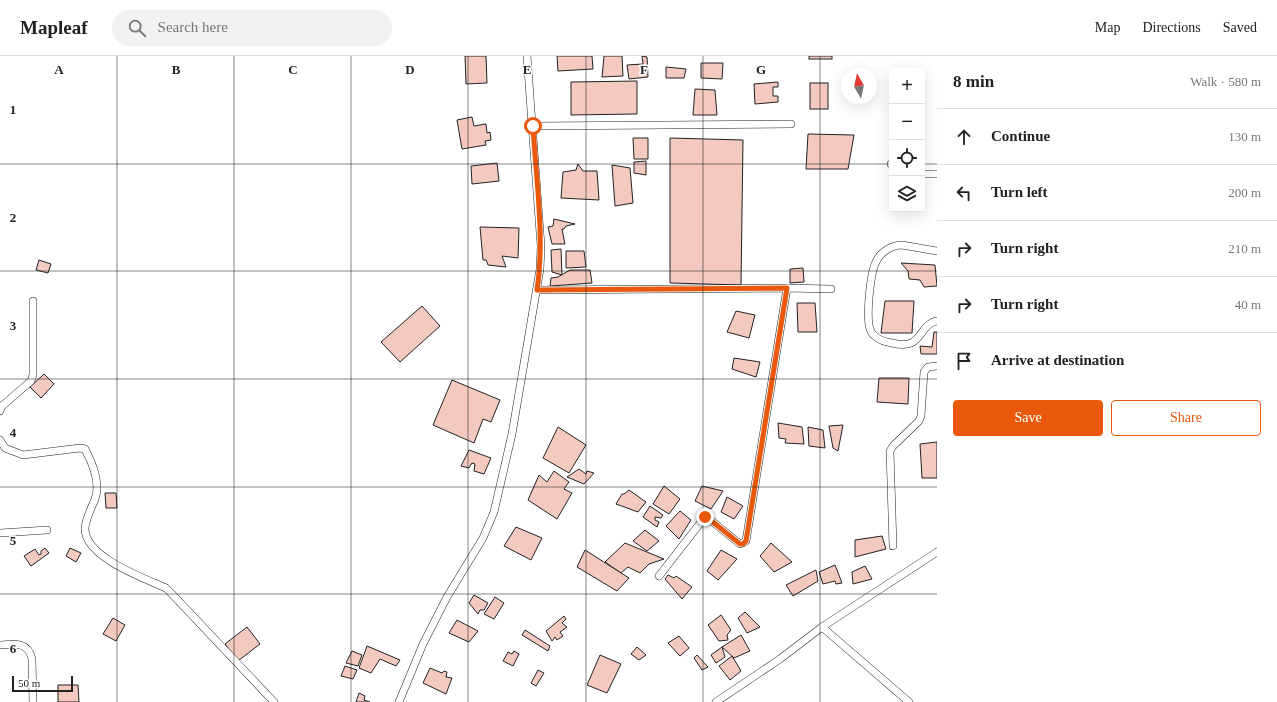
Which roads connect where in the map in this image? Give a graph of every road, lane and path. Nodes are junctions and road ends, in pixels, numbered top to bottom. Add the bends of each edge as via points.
1 (527, 56) edge
2 (791, 124) dead end
3 (533, 126) junction
4 (925, 174) edge
5 (937, 174) edge
6 (937, 251) edge
7 (787, 288) junction
8 (831, 289) dead end
9 (537, 290) junction
10 (33, 301) dead end
11 (937, 321) edge
12 (937, 366) edge
13 (0, 411) edge
14 (0, 440) edge
15 (47, 530) dead end
16 (0, 533) edge
17 (893, 546) dead end
18 (937, 552) edge
19 (659, 576) dead end
20 (822, 627) junction
21 (0, 645) edge
22 (33, 702) edge
23 (274, 702) edge
24 (399, 702) edge
25 (716, 702) edge
26 (909, 702) edge

1 - 3 street
2 - 3 street
3 - 9 street via 541,246
4 - 5 street
6 - 11 street via 896,245 882,254 871,276 869,328 874,336 885,342 908,344 914,342 930,324
7 - 8 street
7 - 9 street
7 - 19 street via 746,541 740,544 705,517
9 - 24 street via 512,434 494,512 483,538 447,597 423,644
10 - 13 street via 33,375 31,381 2,406
12 - 17 street via 924,372 920,422 890,451
14 - 23 street via 5,448 22,455 85,449 97,485 96,498 85,529 87,539 114,565 166,588
15 - 16 street
18 - 20 street
20 - 25 street
20 - 26 street
21 - 22 street via 18,644 31,653

